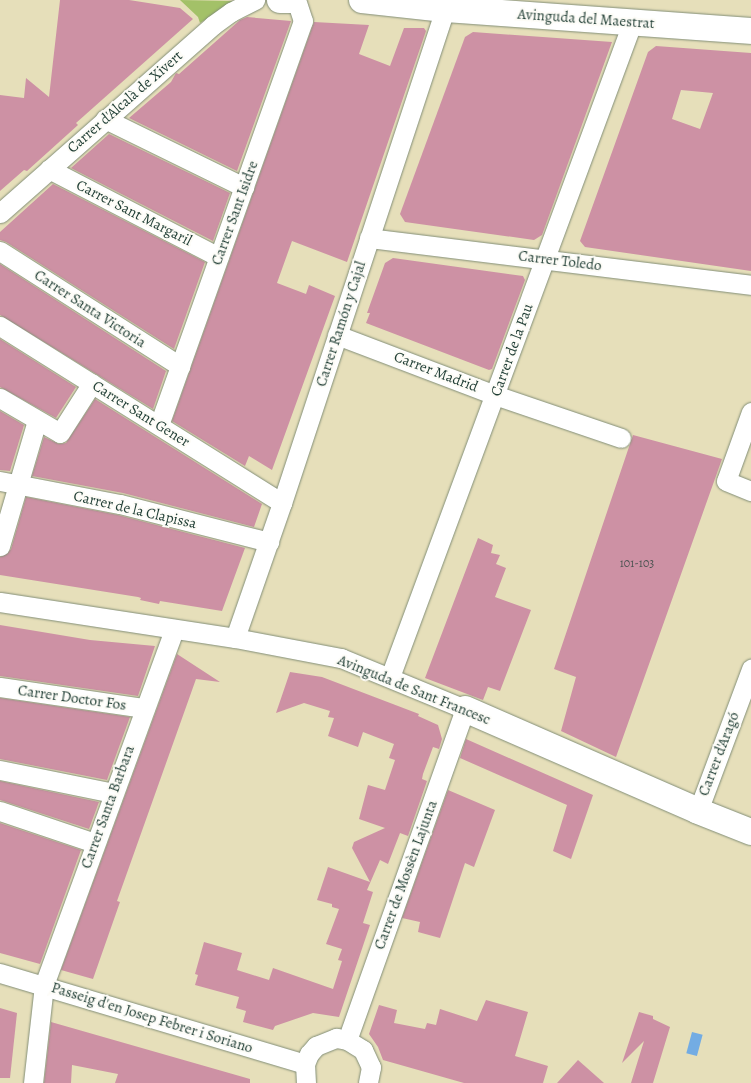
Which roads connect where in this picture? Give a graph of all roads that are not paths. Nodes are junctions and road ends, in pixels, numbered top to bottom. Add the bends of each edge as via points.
1 (255, 0) edge
2 (280, 0) edge
3 (294, 0) edge
4 (362, 0) edge
5 (444, 9) junction
6 (632, 23) junction
7 (751, 31) edge
8 (106, 119) junction
9 (50, 168) junction
10 (244, 187) junction
11 (0, 213) edge
12 (369, 238) junction
13 (0, 251) edge
14 (219, 257) junction
15 (545, 260) junction
16 (751, 284) edge
17 (0, 326) edge
18 (337, 335) junction
19 (180, 366) junction
20 (92, 383) junction
21 (495, 395) junction
22 (0, 398) edge
23 (751, 412) edge
24 (37, 420) junction
25 (159, 425) junction
26 (621, 438) dead end
27 (9, 482) edge
28 (751, 491) edge
29 (282, 503) junction
30 (269, 542) junction
31 (0, 546) edge
32 (0, 602) edge
33 (174, 629) junction
34 (235, 638) junction
35 (751, 669) edge
36 (390, 677) junction
37 (0, 687) edge
38 (144, 708) junction
39 (465, 709) junction
40 (0, 770) edge
41 (113, 793) junction
42 (0, 811) edge
43 (698, 811) junction
44 (751, 832) edge
45 (95, 843) junction
46 (0, 973) edge
47 (44, 985) junction
48 (347, 1040) junction
49 (305, 1064) junction
50 (33, 1083) edge
51 (306, 1083) edge
52 (368, 1083) edge

1 - 8 street, Carrer d'Alcalà de Xivert via 212,25
2 - 3 street
3 - 10 street, Carrer Sant Isidre via 303,21
4 - 5 street, Avinguda del Maestrat
5 - 6 street, Avinguda del Maestrat
5 - 12 street, Carrer Ramón y Cajal
6 - 7 street, Avinguda del Maestrat
6 - 15 street, Carrer de la Pau
8 - 9 street, Carrer d'Alcalà de Xivert
8 - 10 street
9 - 11 street, Carrer d'Alcalà de Xivert
9 - 14 street, Carrer Sant Margaril
10 - 14 street, Carrer Sant Isidre
12 - 15 street, Carrer Toledo
12 - 18 street, Carrer Ramón y Cajal
13 - 19 street, Carrer Santa Victoria
14 - 19 street, Carrer Sant Isidre
15 - 16 street, Carrer Toledo
15 - 21 street, Carrer de la Pau
17 - 20 street, Carrer Sant Gener
18 - 21 street, Carrer Madrid
18 - 29 street, Carrer Ramón y Cajal
19 - 25 street, Carrer Sant Isidre
20 - 24 street via 60,433
20 - 25 street, Carrer Sant Gener
21 - 26 street, Carrer Madrid
21 - 36 street, Carrer de la Pau
22 - 24 street
23 - 28 street via 726,481
24 - 27 street
25 - 29 street, Carrer Sant Gener
27 - 30 street, Carrer de la Clapissa via 120,504
27 - 31 street
29 - 30 street, Carrer Ramón y Cajal
30 - 34 street, Carrer Ramón y Cajal
32 - 33 street, Avinguda de Sant Francesc
33 - 34 street, Avinguda de Sant Francesc
33 - 38 street, Carrer Santa Barbara
34 - 36 street, Avinguda de Sant Francesc via 342,658
35 - 43 street, Carrer d'Aragó
36 - 39 street, Avinguda de Sant Francesc
37 - 38 street, Carrer Doctor Fos
38 - 41 street, Carrer Santa Barbara
39 - 43 street, Avinguda de Sant Francesc
39 - 48 street, Carrer de Mossèn Lajunta
40 - 41 street
41 - 45 street, Carrer Santa Barbara
42 - 45 street
43 - 44 street, Avinguda de Sant Francesc
45 - 47 street, Carrer Santa Barbara
46 - 47 street, Passeig d'en Josep Febrer i Soriano
47 - 49 street, Passeig d'en Josep Febrer i Soriano
47 - 50 street, Carrer Santa Barbara
48 - 49 street via 326,1040 309,1054
48 - 52 street via 363,1050 368,1058
49 - 51 street

